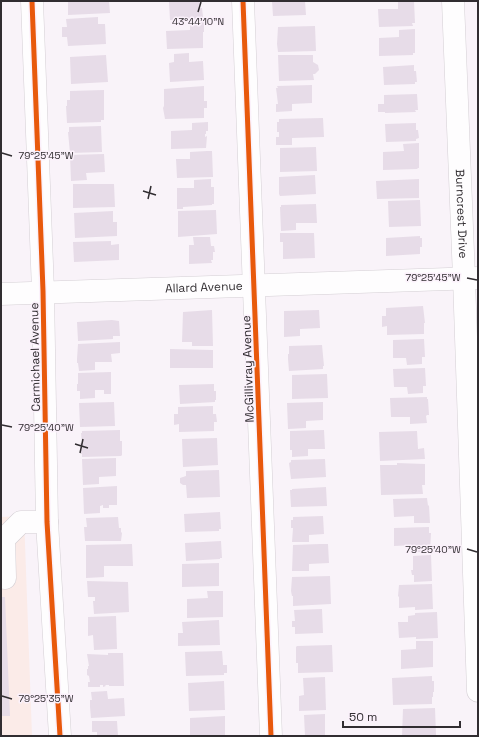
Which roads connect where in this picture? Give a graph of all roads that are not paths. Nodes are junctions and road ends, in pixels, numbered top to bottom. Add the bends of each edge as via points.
1 (32, 1) edge
2 (243, 1) edge
3 (453, 1) edge
4 (471, 278) edge
5 (255, 285) junction
6 (44, 291) junction
7 (1, 294) edge
8 (47, 522) junction
9 (2, 539) edge
10 (5, 578) dead end
11 (478, 691) edge
12 (60, 736) edge
13 (271, 736) edge

1 - 6 street, Carmichael Avenue
2 - 5 street, McGillivray Avenue
3 - 4 street, Burncrest Drive
4 - 5 street, Allard Avenue
4 - 11 street, Burncrest Drive
5 - 6 street, Allard Avenue
5 - 13 street, McGillivray Avenue
6 - 7 street, Allard Avenue
6 - 8 street, Carmichael Avenue
8 - 9 street via 21,522
8 - 12 street, Carmichael Avenue
9 - 10 street

